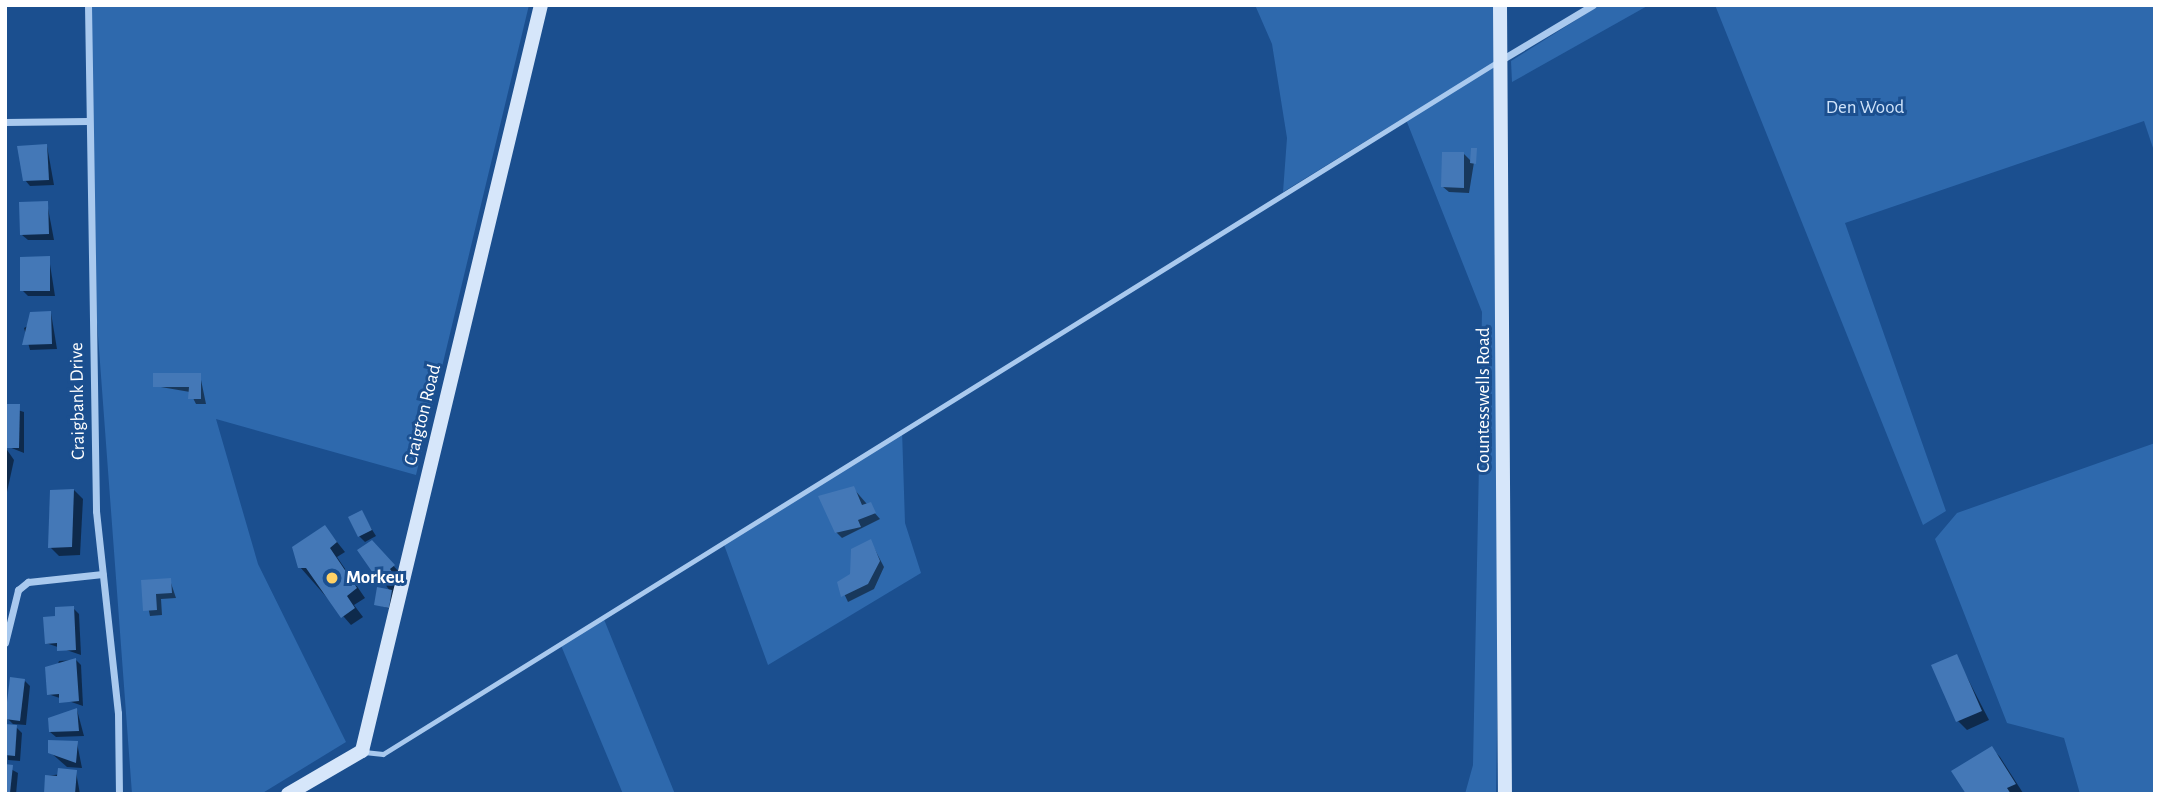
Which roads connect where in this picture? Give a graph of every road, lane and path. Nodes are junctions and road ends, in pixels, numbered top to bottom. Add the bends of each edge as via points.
1 (88, 5) edge
2 (541, 5) edge
3 (1500, 5) edge
4 (1593, 5) edge
5 (1500, 61) junction
6 (88, 121) junction
7 (5, 122) edge
8 (103, 574) junction
9 (5, 643) edge
10 (362, 751) junction
11 (119, 794) edge
12 (288, 794) edge
13 (1505, 794) edge

1 - 6 street, Craigbank Drive
2 - 10 street, Craigton Road
3 - 5 street, Countesswells Road
4 - 5 street
5 - 10 lane via 383,754
5 - 13 street, Countesswells Road
6 - 7 street
6 - 8 street, Craigbank Drive
8 - 9 street via 28,582 18,590
8 - 11 street, Craigbank Drive via 118,713
10 - 12 street

